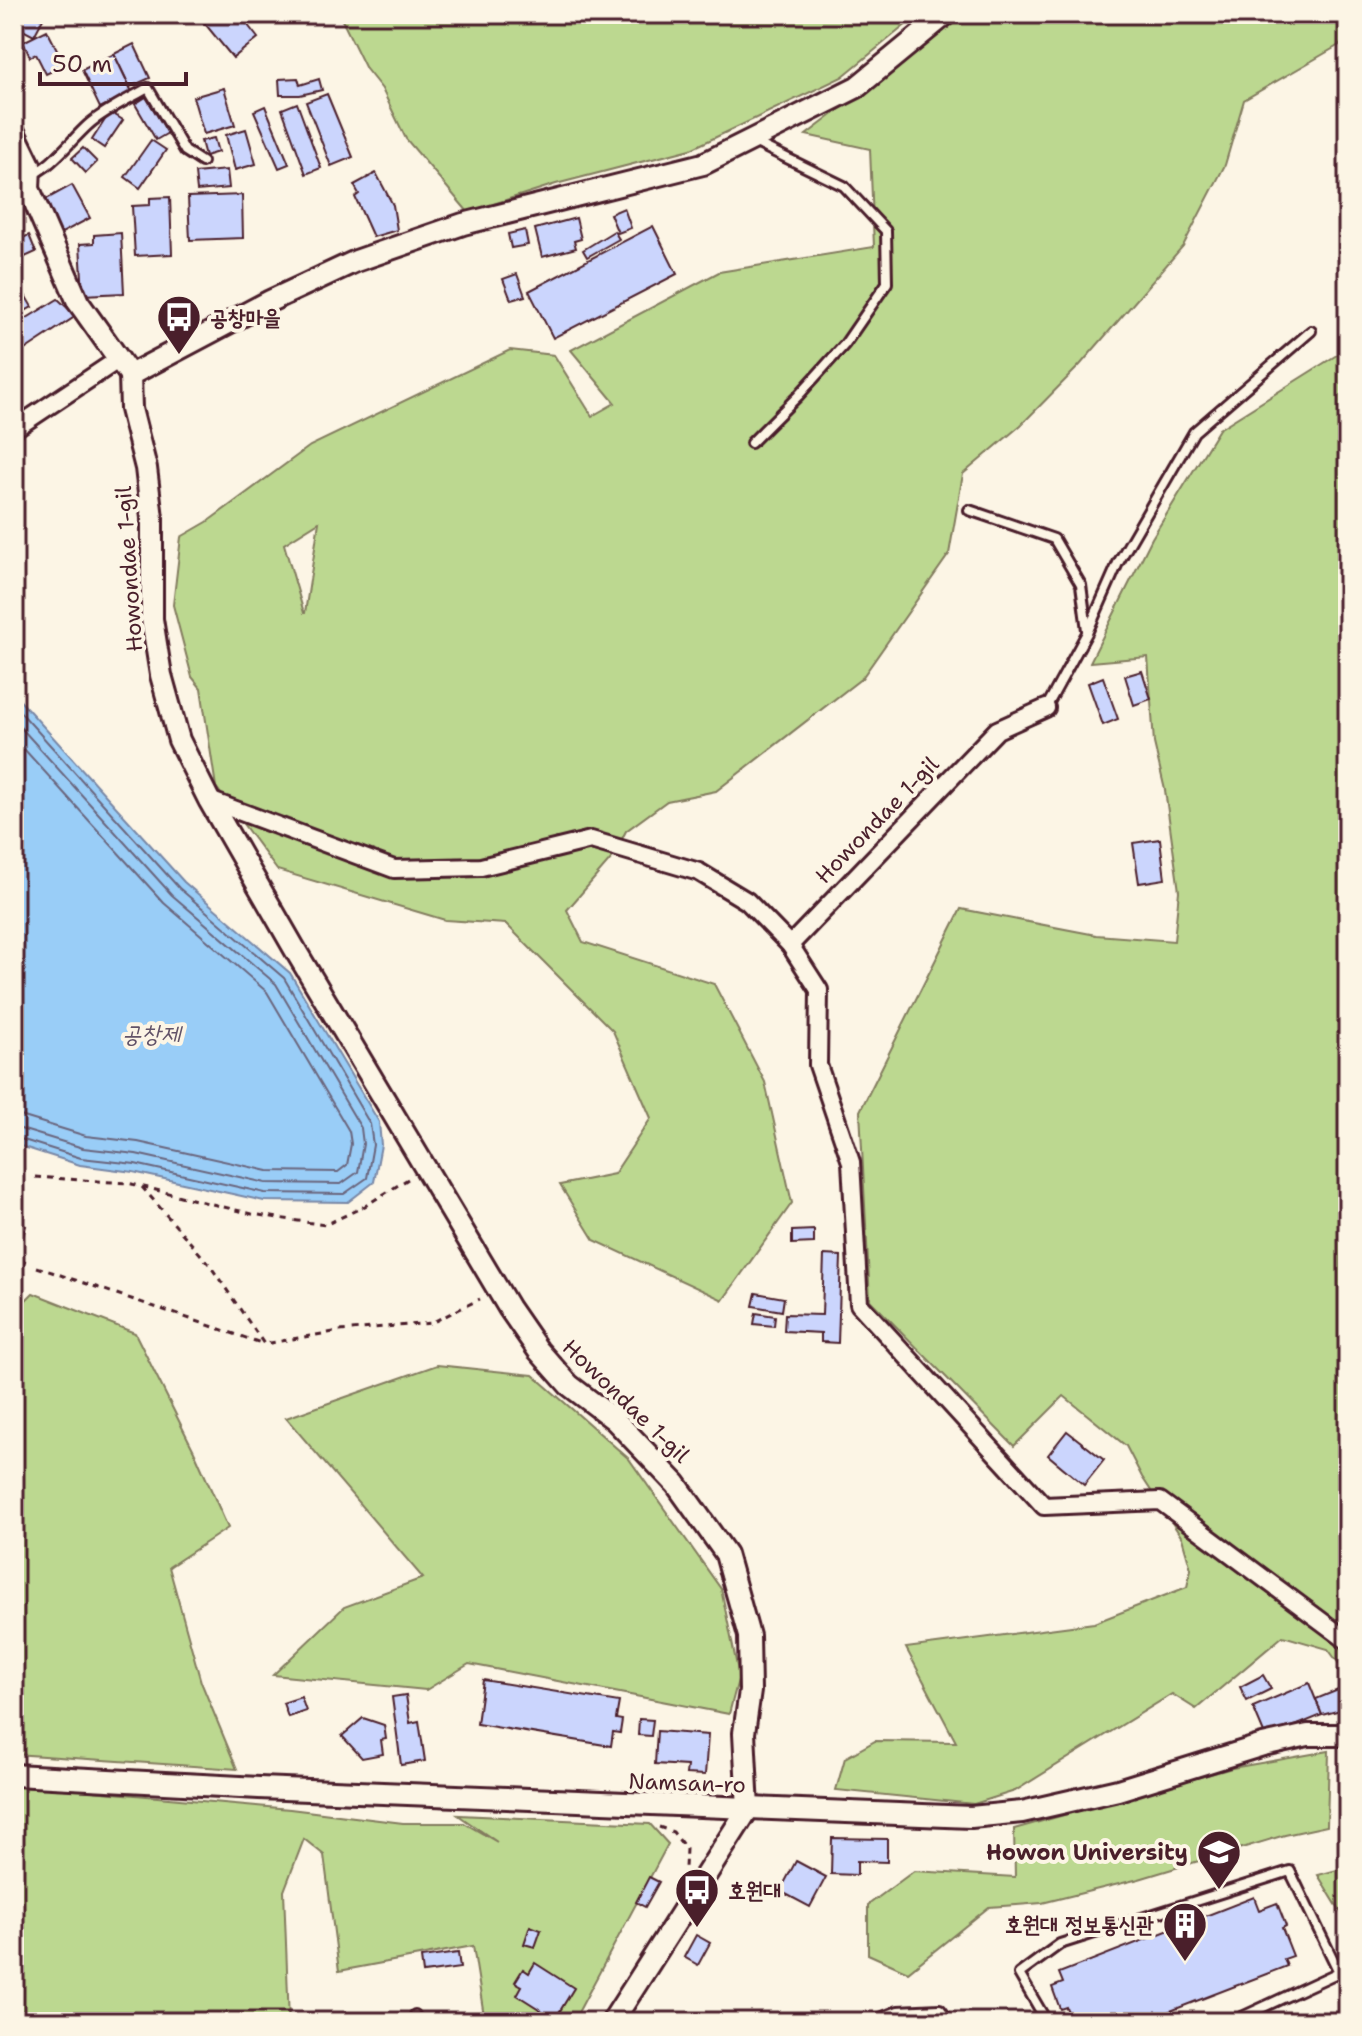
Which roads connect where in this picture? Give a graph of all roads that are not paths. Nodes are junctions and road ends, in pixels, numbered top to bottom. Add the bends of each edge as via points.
1 (946, 14) edge
2 (14, 132) edge
3 (751, 141) junction
4 (202, 162) dead end
5 (22, 179) edge
6 (1311, 331) dead end
7 (124, 367) junction
8 (14, 429) edge
9 (751, 443) dead end
10 (969, 510) dead end
11 (1088, 631) junction
12 (1046, 708) joint
13 (209, 800) junction
14 (790, 945) junction
15 (1348, 1641) edge
16 (1348, 1735) edge
17 (14, 1775) edge
18 (748, 1809) junction
19 (612, 2022) edge
20 (870, 2022) edge
21 (950, 2022) edge
22 (1047, 2022) edge
23 (1231, 2022) edge

1 - 3 street via 857,87
2 - 5 street via 30,165
3 - 7 street via 703,164 463,224 356,261
3 - 9 lane via 844,186 886,231 887,283 845,344
4 - 5 lane via 185,151 148,88 89,124 64,152
5 - 7 street via 78,302
6 - 11 lane via 1194,432 1118,563
7 - 8 street
7 - 13 street, Howondae 1-gil via 146,468 152,518 152,619 161,675 179,740
10 - 11 lane via 1054,539 1081,585
11 - 12 lane
12 - 14 street, Howondae 1-gil via 997,730
13 - 14 street via 394,869 481,867 591,840 699,872 747,901
13 - 18 street, Howondae 1-gil via 498,1291 538,1350 676,1484 726,1554 749,1636 744,1733
14 - 15 street via 819,990 818,1065 851,1162 859,1304 1044,1506 1160,1501
16 - 18 street, Namsan-ro via 1308,1735 1263,1745 1118,1790 1022,1812 971,1817
17 - 18 street, Namsan-ro
18 - 19 street
20 - 21 lane via 898,2011 940,2009
22 - 23 lane via 1019,1974 1060,1944 1290,1871 1339,1972

